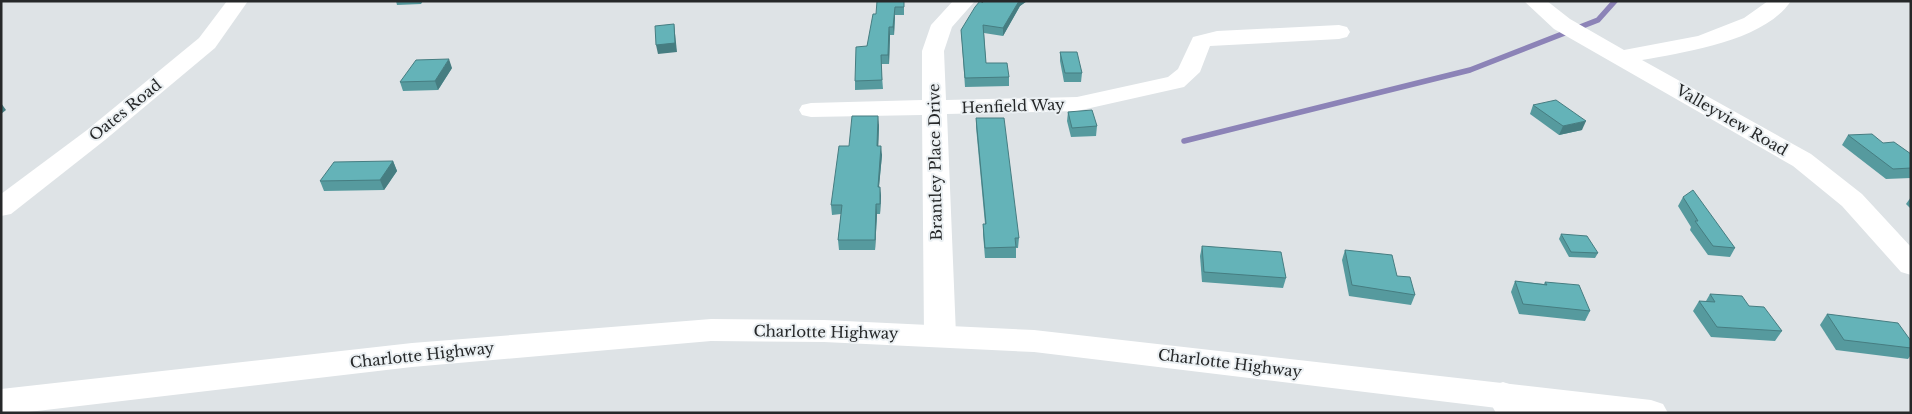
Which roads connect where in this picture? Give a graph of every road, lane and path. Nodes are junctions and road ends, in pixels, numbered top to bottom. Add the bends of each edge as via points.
1 (238, 1) edge
2 (965, 1) edge
3 (1534, 1) edge
4 (1781, 1) edge
5 (1339, 32) dead end
6 (1620, 57) junction
7 (934, 108) junction
8 (811, 110) dead end
9 (1, 208) edge
10 (1911, 264) edge
11 (940, 335) junction
12 (1, 402) edge
13 (1508, 404) edge
14 (1651, 413) edge

1 - 9 street, Oates Road via 207,43
2 - 7 street, Brantley Place Drive via 942,25 934,43
3 - 6 street, Valleyview Road via 1562,24
4 - 6 street via 1752,23 1703,42
5 - 7 street, Henfield Way via 1217,38 1201,42 1188,72 1176,82 1077,104
6 - 10 street, Valleyview Road via 1802,160 1852,200
7 - 8 street, Henfield Way
7 - 11 street, Brantley Place Drive
11 - 12 street, Charlotte Highway via 816,331 677,332 412,355
11 - 13 street, Charlotte Highway via 1034,341
13 - 14 street, Charlotte Highway

